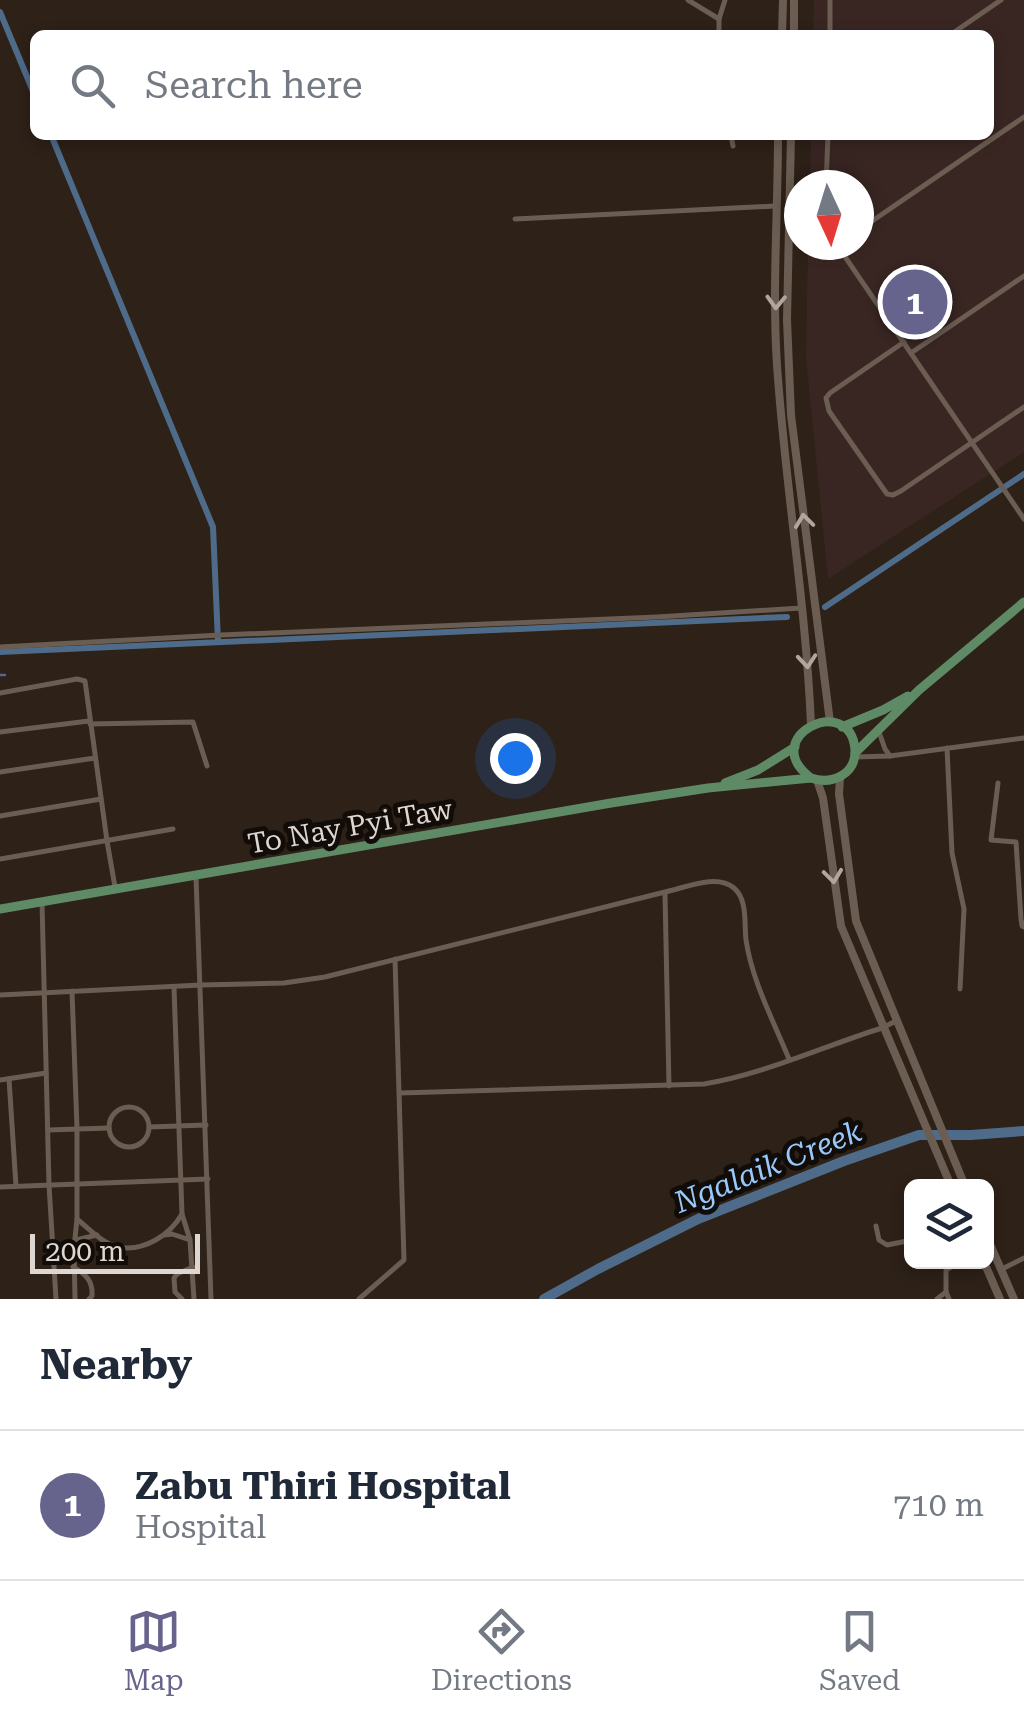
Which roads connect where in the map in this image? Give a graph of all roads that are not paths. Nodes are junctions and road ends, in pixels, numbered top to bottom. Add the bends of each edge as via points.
1 (688, 0) edge
2 (724, 0) edge
3 (782, 0) edge
4 (794, 0) edge
5 (830, 0) edge
6 (1001, 0) edge
7 (718, 19) junction
8 (719, 30) edge
9 (782, 30) edge
10 (794, 30) edge
11 (830, 30) edge
12 (957, 30) edge
13 (1024, 118) edge
14 (994, 138) edge
15 (732, 140) edge
16 (778, 140) edge
17 (791, 140) edge
18 (828, 140) edge
19 (992, 140) edge
20 (733, 146) dead end
21 (827, 170) edge
22 (778, 206) junction
23 (515, 219) dead end
24 (874, 220) edge
25 (847, 260) edge
26 (1024, 276) edge
27 (904, 342) junction
28 (911, 353) junction
29 (1024, 407) edge
30 (972, 442) junction
31 (1024, 520) edge
32 (1024, 602) edge
33 (801, 608) junction
34 (0, 647) edge
35 (919, 690) junction
36 (0, 693) edge
37 (830, 722) junction
38 (90, 723) junction
39 (811, 725) junction
40 (842, 727) junction
41 (879, 731) junction
42 (0, 732) edge
43 (1024, 738) edge
44 (795, 746) junction
45 (948, 748) junction
46 (855, 755) junction
47 (890, 756) junction
48 (94, 758) junction
49 (207, 766) dead end
50 (0, 772) edge
51 (840, 777) junction
52 (814, 779) junction
53 (998, 783) dead end
54 (708, 788) junction
55 (101, 799) junction
56 (0, 816) edge
57 (173, 829) dead end
58 (107, 841) junction
59 (0, 859) edge
60 (196, 876) junction
61 (116, 890) junction
62 (665, 892) junction
63 (0, 896) edge
64 (42, 902) junction
65 (1, 908) edge
66 (1024, 927) edge
67 (395, 959) junction
68 (880, 979) junction
69 (201, 985) junction
70 (865, 985) junction
71 (174, 986) junction
72 (960, 989) dead end
73 (72, 991) junction
74 (43, 992) junction
75 (0, 995) edge
76 (897, 1021) junction
77 (882, 1028) junction
78 (789, 1060) junction
79 (46, 1073) junction
80 (0, 1080) edge
81 (9, 1080) junction
82 (669, 1086) junction
83 (400, 1093) junction
84 (206, 1125) junction
85 (149, 1126) junction
86 (179, 1126) junction
87 (77, 1128) junction
88 (109, 1128) junction
89 (48, 1130) junction
90 (208, 1179) junction
91 (948, 1179) edge
92 (963, 1179) edge
93 (180, 1180) junction
94 (78, 1183) junction
95 (50, 1185) junction
96 (16, 1186) junction
97 (0, 1188) edge
98 (182, 1214) junction
99 (77, 1219) junction
100 (876, 1226) dead end
101 (97, 1235) junction
102 (165, 1235) junction
103 (190, 1240) junction
104 (74, 1241) junction
105 (904, 1242) edge
106 (994, 1252) edge
107 (1024, 1258) edge
108 (73, 1267) junction
109 (193, 1267) junction
110 (948, 1269) edge
111 (987, 1269) edge
112 (1002, 1269) junction
113 (948, 1296) edge
114 (56, 1299) edge
115 (75, 1299) edge
116 (89, 1299) edge
117 (182, 1299) edge
118 (194, 1299) edge
119 (212, 1299) edge
120 (359, 1299) edge
121 (936, 1299) edge
122 (1000, 1299) edge
123 (1014, 1299) edge

1 - 7 street
2 - 7 street
3 - 9 main road
4 - 10 main road
5 - 11 street
6 - 12 street
7 - 8 street
13 - 14 street
15 - 20 street
16 - 22 main road
37 -> 17 main road via 791,415
18 - 21 street
19 - 24 street
22 - 23 street
22 -> 33 main road via 775,335
25 - 27 street
26 - 28 street
27 - 28 street
27 - 30 street via 830,393 828,410 887,494
28 - 30 street
29 - 30 street
30 - 31 street
32 - 35 main road
33 - 34 street
33 -> 39 main road
35 - 40 main road
35 - 41 main road
36 - 38 street via 82,679
37 - 39 main road
37 - 40 main road
38 - 42 street
38 - 48 street
38 - 49 street via 192,722
39 - 44 main road
40 - 46 main road
41 - 46 main road
41 - 47 street
43 - 45 street
44 - 52 main road via 798,765
44 - 54 main road via 758,770
45 - 47 street
45 - 72 street via 952,853 964,909
46 - 47 street
46 - 51 main road
48 - 50 street
48 - 55 street
51 - 52 main road
51 - 68 main road via 856,922
52 - 54 main road
52 -> 70 main road via 823,798 840,926
53 - 66 street via 991,840 1016,842
54 - 60 main road, To Nay Pyi Taw
55 - 56 street
55 - 58 street
57 - 58 street
58 - 59 street
58 - 61 street
60 - 61 main road, To Nay Pyi Taw
60 - 69 street
61 - 64 main road, To Nay Pyi Taw
62 - 67 street
62 - 78 street via 710,882 738,891 750,961
62 - 82 street
63 - 65 street
64 - 65 main road, To Nay Pyi Taw
64 - 74 street
67 - 69 street via 284,984
67 - 83 street
68 - 70 street
68 - 76 main road
69 - 71 street
69 - 84 street
70 - 77 main road
71 - 73 street
71 - 86 street
73 - 74 street
73 - 87 street
74 - 75 street
74 - 79 street
76 - 77 street
76 - 92 main road
77 - 78 street
77 - 91 main road
78 - 82 street via 722,1081
79 - 81 street
79 - 89 street
80 - 81 street
81 - 96 street
82 - 83 street
83 - 120 street via 404,1260
84 - 86 street
84 - 90 street
85 - 86 street
85 - 88 street via 144,1114 126,1108 114,1114
85 - 88 street via 140,1144 126,1147
86 - 93 street
87 - 88 street
87 - 89 street
87 - 94 street
89 - 95 street
90 - 93 street
90 - 119 street
93 - 94 street
93 - 98 street
94 - 95 street
94 - 99 street
95 - 96 street
95 - 114 street
96 - 97 street
98 - 102 street
98 - 103 street
99 - 101 street
99 - 104 street
100 - 105 street via 887,1245
101 - 102 street via 118,1247
101 - 104 street
102 - 103 street
103 - 109 street
104 - 108 street
106 - 112 main road
107 - 112 street
108 - 115 street
108 - 116 street via 89,1278
109 - 117 street via 174,1278
109 - 118 street
110 - 113 street
111 - 122 main road
112 - 123 main road
113 - 121 street

